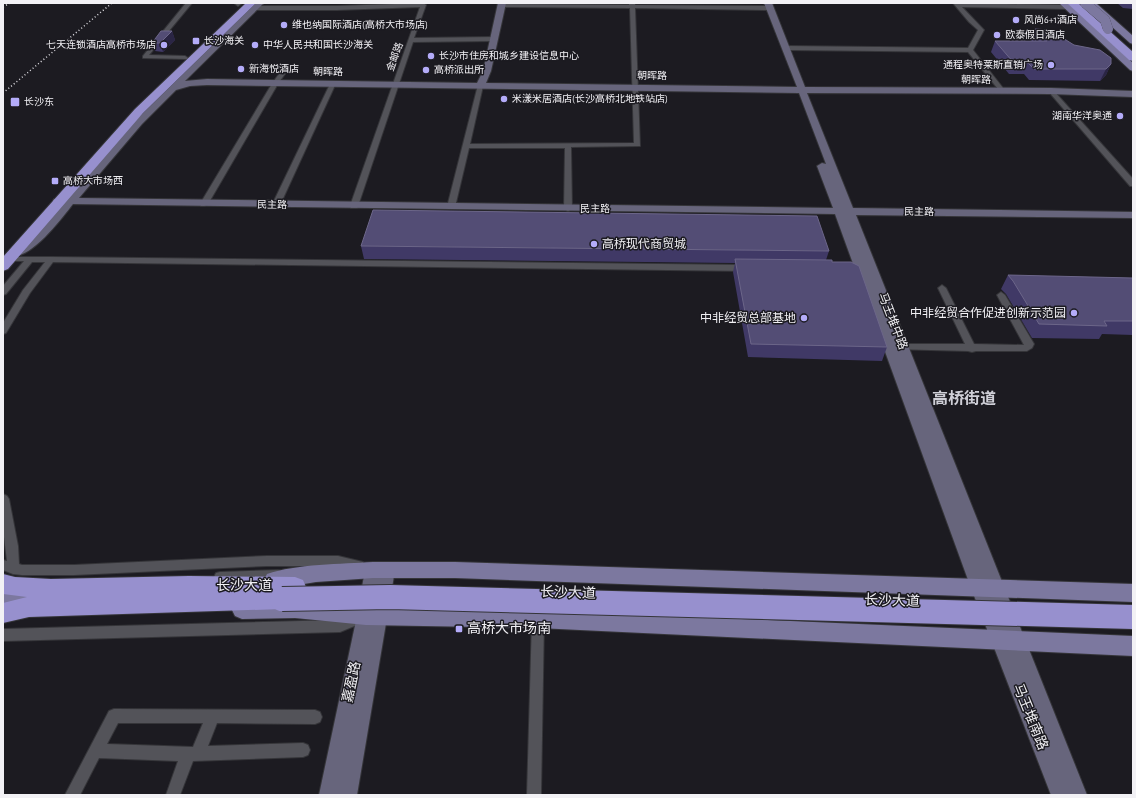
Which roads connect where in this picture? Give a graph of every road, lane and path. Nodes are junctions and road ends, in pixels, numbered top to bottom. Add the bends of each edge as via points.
1 (189, 3) edge
2 (1090, 3) edge
3 (248, 4) edge
4 (502, 4) edge
5 (956, 4) edge
6 (1073, 4) edge
7 (632, 5) edge
8 (766, 5) edge
9 (494, 39) junction
10 (411, 40) junction
11 (1133, 41) edge
12 (786, 48) junction
13 (970, 50) junction
14 (1133, 51) edge
15 (185, 58) junction
16 (1133, 58) edge
17 (288, 66) dead end
18 (1133, 68) edge
19 (190, 72) junction
20 (277, 81) junction
21 (333, 83) junction
22 (395, 83) junction
23 (482, 84) junction
24 (635, 86) junction
25 (796, 88) junction
26 (1000, 88) junction
27 (171, 89) junction
28 (1133, 89) edge
29 (1051, 91) junction
30 (1133, 94) edge
31 (465, 146) junction
32 (568, 146) junction
33 (1133, 184) edge
34 (65, 203) junction
35 (204, 204) junction
36 (276, 205) junction
37 (354, 206) junction
38 (451, 207) junction
39 (568, 209) junction
40 (846, 213) junction
41 (1133, 215) edge
42 (1133, 218) edge
43 (7, 257) edge
44 (30, 259) junction
45 (51, 259) junction
46 (758, 268) edge
47 (3, 273) edge
48 (942, 288) dead end
49 (3, 292) edge
50 (1001, 295) dead end
51 (3, 331) edge
52 (897, 348) junction
53 (972, 349) junction
54 (3, 499) edge
55 (380, 570) junction
56 (316, 574) junction
57 (225, 586) junction
58 (8, 588) edge
59 (988, 588) junction
60 (114, 591) junction
61 (289, 593) junction
62 (1133, 593) edge
63 (1133, 607) edge
64 (373, 616) junction
65 (1133, 617) edge
66 (538, 619) junction
67 (3, 635) edge
68 (1008, 640) junction
69 (1133, 646) edge
70 (315, 717) dead end
71 (212, 718) junction
72 (96, 750) junction
73 (303, 750) dead end
74 (193, 753) junction
75 (72, 795) edge
76 (173, 795) edge
77 (329, 795) edge
78 (347, 795) edge
79 (534, 795) edge
80 (1061, 795) edge
81 (1077, 795) edge

1 - 15 street via 145,57
2 - 11 main road
3 - 10 street, 金邮路 via 337,8 423,5
3 - 15 highway
3 - 19 street
3 - 34 highway via 139,111
4 - 7 street
4 - 9 street
5 - 6 street
5 - 13 street via 980,30
6 - 14 highway
6 - 16 highway
6 - 18 main road
7 - 8 street
7 - 24 street
8 - 12 street, 马王堆中路
8 - 25 street, 马王堆中路
9 - 10 street
9 - 23 street
10 - 22 street, 金邮路
12 - 13 street
12 - 25 street, 马王堆中路
13 - 26 street
15 - 43 highway via 129,110
17 - 20 street
19 - 20 street, 朝晖路 via 192,78 207,80
19 - 27 street
20 - 21 street, 朝晖路
20 - 22 street, 朝晖路
20 - 27 street, 朝晖路 via 189,83
20 - 35 street
21 - 22 street, 朝晖路
21 - 36 street
22 - 23 street, 朝晖路
22 - 37 street, 金邮路
23 - 24 street, 朝晖路
23 - 31 street
24 - 25 street, 朝晖路
24 - 32 street via 638,145
25 - 26 street, 朝晖路
25 - 29 street, 朝晖路
25 - 40 street, 马王堆中路
26 - 28 street, 朝晖路
27 - 34 street
29 - 30 street, 朝晖路
29 - 33 street
31 - 32 street
31 - 38 street
32 - 39 street
34 - 35 street, 民主路
34 - 40 street, 民主路
34 - 43 highway
35 - 36 street, 民主路
36 - 37 street, 民主路
37 - 38 street, 民主路
38 - 39 street, 民主路
39 - 40 street, 民主路
40 - 41 street, 民主路
40 - 42 street, 民主路
40 - 52 street, 马王堆中路 via 863,269
43 - 44 street
43 - 47 highway
44 - 45 street
44 - 49 street
45 - 46 street
45 - 51 street via 26,292
48 - 53 street
50 - 53 street via 1029,346 1020,349
52 - 53 street
52 - 59 street, 马王堆中路
54 - 58 street via 12,546
55 - 56 main road
55 - 58 street via 338,561 267,560 74,570
55 - 59 main road
55 - 64 street, 嘉盈路
56 - 57 main road
56 - 60 street
57 - 60 highway, 长沙大道
57 - 61 highway, 长沙大道
58 - 60 highway
58 - 60 highway, 长沙大道 via 29,607
59 - 62 main road
59 - 68 street, 马王堆中路
60 - 61 highway, 长沙大道
60 - 64 main road via 153,610 295,609
61 - 63 highway, 长沙大道 via 362,587
61 - 65 highway, 长沙大道, bridge
64 - 66 main road
64 - 67 street via 340,626
64 - 77 street, 嘉盈路
64 - 78 street, 嘉盈路
66 - 68 main road
66 - 79 street
68 - 69 main road
68 - 80 street, 马王堆南路
68 - 81 street, 马王堆南路
70 - 71 street
71 - 72 street via 114,716
71 - 74 street
72 - 74 street
72 - 75 street
73 - 74 street
74 - 76 street

